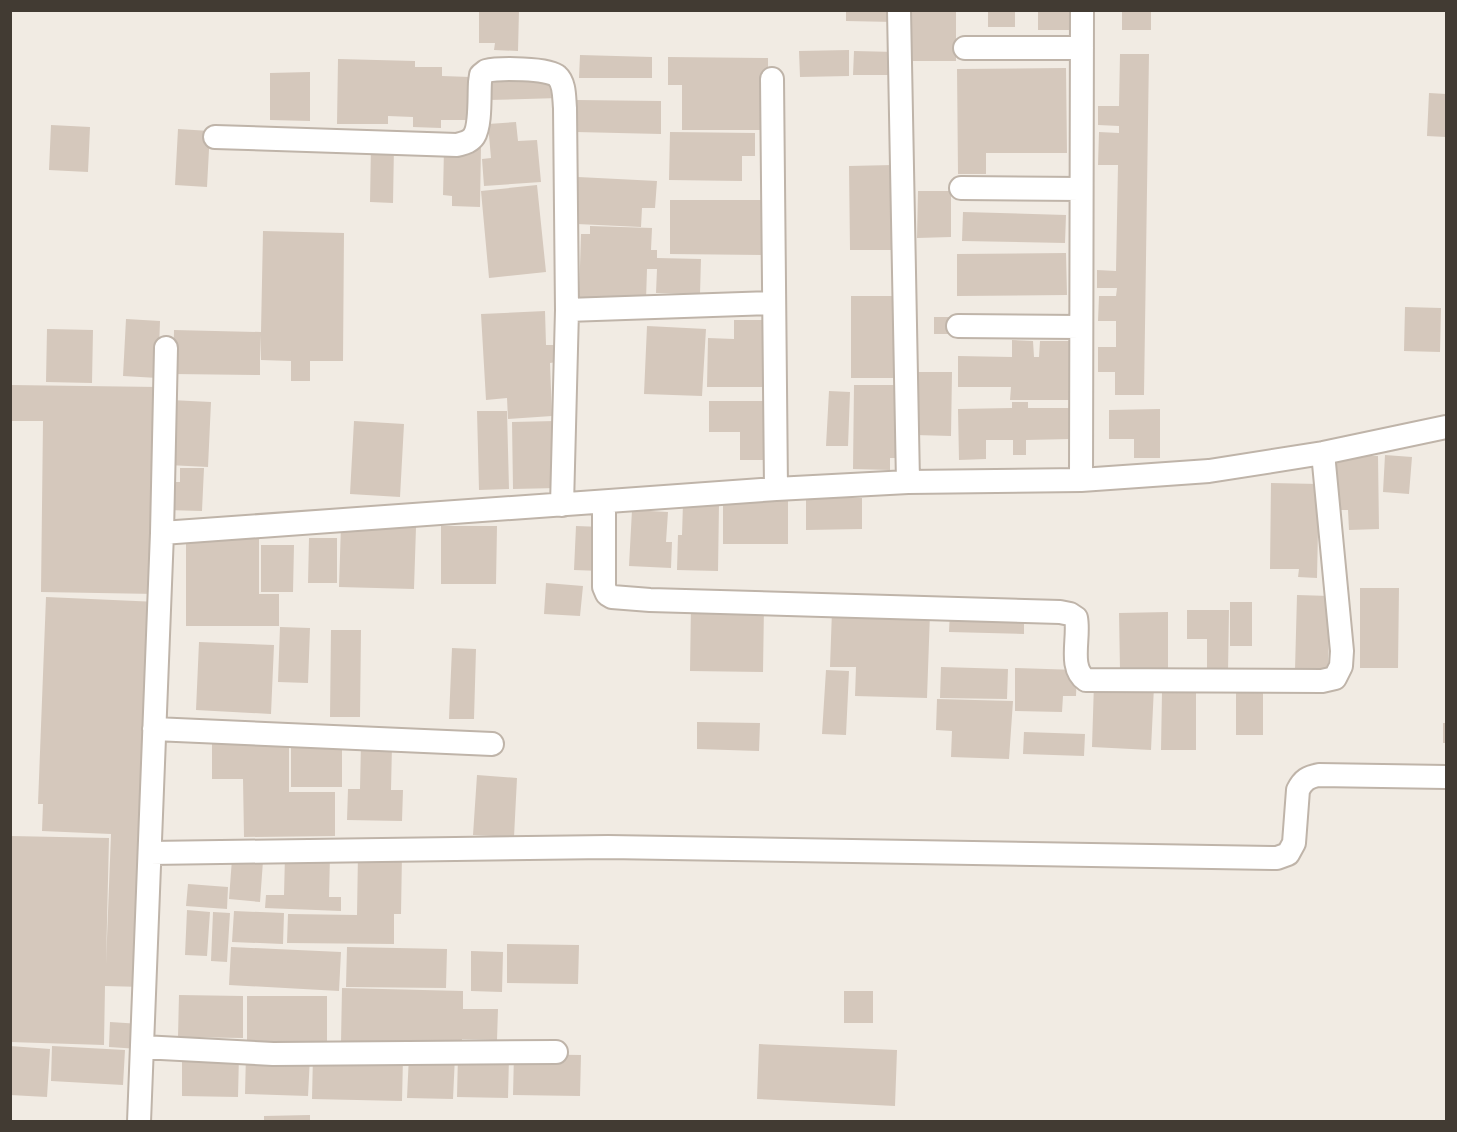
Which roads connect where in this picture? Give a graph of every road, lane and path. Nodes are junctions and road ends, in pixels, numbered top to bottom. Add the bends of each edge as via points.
1 (899, 10) edge
2 (1082, 10) edge
3 (965, 48) dead end
4 (1082, 48) junction
5 (772, 79) dead end
6 (215, 138) dead end
7 (961, 188) dead end
8 (1082, 189) junction
9 (774, 303) junction
10 (567, 310) junction
11 (957, 326) dead end
12 (1082, 327) junction
13 (166, 348) dead end
14 (1446, 427) edge
15 (1323, 453) junction
16 (1081, 480) junction
17 (908, 482) junction
18 (776, 489) junction
19 (604, 502) junction
20 (562, 505) junction
21 (162, 533) junction
22 (154, 729) junction
23 (492, 744) dead end
24 (1446, 777) edge
25 (150, 853) junction
26 (142, 1047) junction
27 (556, 1052) dead end
28 (139, 1122) edge

1 - 17 street
2 - 4 street
3 - 4 street
4 - 8 street
5 - 9 street
6 - 10 street via 457,145 467,142 477,129 481,75 486,71 547,71 558,76 565,108
7 - 8 street
8 - 12 street
9 - 10 street
9 - 18 street
10 - 20 street
11 - 12 street
12 - 16 street
13 - 21 street
14 - 15 street
15 - 16 street via 1209,471
15 - 19 street via 1342,651 1335,678 1322,681 1086,680 1077,669 1076,618 1060,612 612,597 604,587
16 - 17 street
17 - 18 street
18 - 19 street
19 - 20 street
20 - 21 street
21 - 22 street
22 - 23 street
22 - 25 street
24 - 25 street via 1309,777 1298,790 1294,843 1288,854 1277,858 608,847
25 - 26 street
26 - 27 street via 273,1054
26 - 28 street

